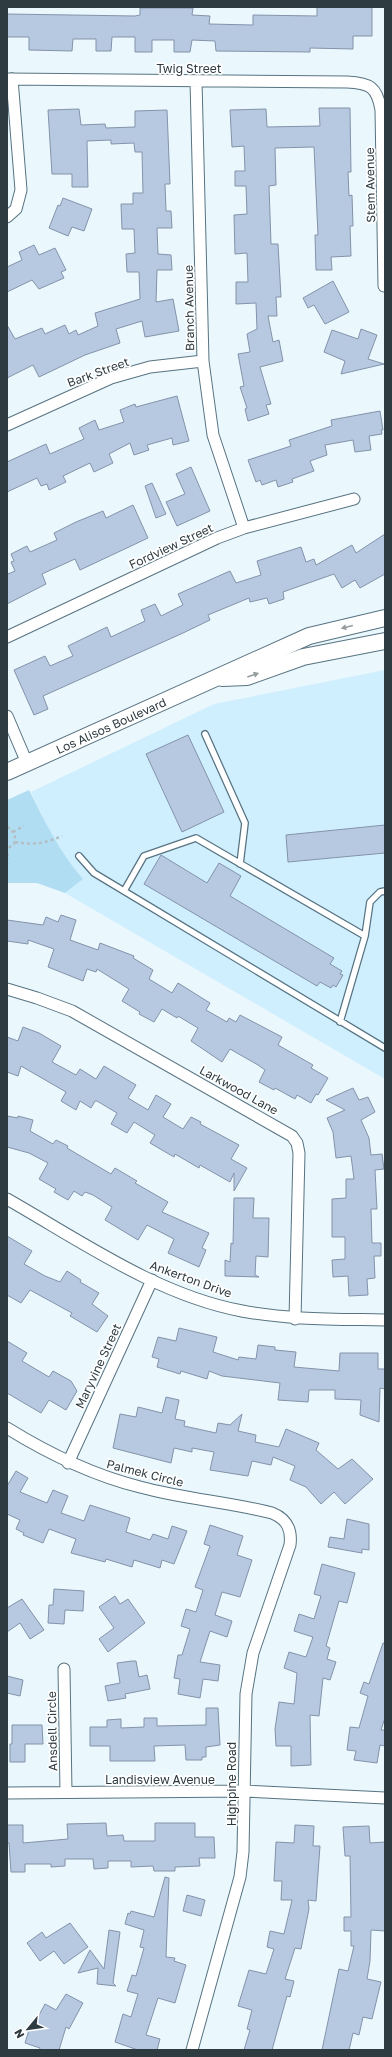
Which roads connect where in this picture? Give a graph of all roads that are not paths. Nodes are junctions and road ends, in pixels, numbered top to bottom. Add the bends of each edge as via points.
1 (9, 79) edge
2 (196, 81) junction
3 (371, 86) joint
4 (7, 217) edge
5 (384, 286) edge
6 (203, 361) junction
7 (7, 425) edge
8 (354, 499) dead end
9 (244, 528) junction
10 (385, 618) edge
11 (7, 637) edge
12 (385, 641) edge
13 (214, 678) junction
14 (7, 716) edge
15 (205, 734) dead end
16 (27, 763) junction
17 (7, 772) edge
18 (79, 856) dead end
19 (240, 864) junction
20 (124, 891) junction
21 (385, 891) edge
22 (364, 936) junction
23 (7, 989) edge
24 (340, 1022) junction
25 (385, 1048) edge
26 (7, 1199) edge
27 (152, 1280) junction
28 (295, 1319) junction
29 (385, 1320) edge
30 (7, 1428) edge
31 (68, 1463) junction
32 (285, 1520) joint
33 (64, 1669) dead end
34 (244, 1791) junction
35 (66, 1792) junction
36 (7, 1793) edge
37 (385, 1798) edge
38 (192, 2050) edge

1 - 2 street, Twig Street
1 - 4 street via 21,190 16,209
2 - 3 street, Twig Street via 360,82
2 - 6 street, Branch Avenue
3 - 5 street, Stem Avenue via 379,98 381,110
6 - 7 street, Bark Street via 150,367 111,378
6 - 9 street, Branch Avenue via 213,435
8 - 9 street, Fordview Street
9 - 11 street, Fordview Street via 216,538
10 -> 13 main road, Los Alisos Boulevard via 309,636
13 -> 12 main road, Los Alisos Boulevard via 247,677 303,657
13 - 16 main road, Los Alisos Boulevard
14 - 16 street
15 - 19 lane via 245,823
16 - 17 main road, Los Alisos Boulevard
18 - 20 lane via 94,874
19 - 20 lane via 196,838 144,856
19 - 22 lane
20 - 24 lane
21 - 22 lane via 380,892 370,902
22 - 24 lane
23 - 28 street, Larkwood Lane via 72,1011 292,1136 299,1152
24 - 25 lane
26 - 27 street, Ankerton Drive
27 - 28 street, Ankerton Drive via 215,1304
27 - 31 street, Maryvine Street
28 - 29 street, Ankerton Drive
30 - 31 street, Palmek Circle
31 - 32 street, Palmek Circle via 140,1488 265,1511 279,1515
32 - 34 street, Highpine Road via 290,1531 290,1545 253,1653 246,1694
33 - 35 street, Ansdell Circle
34 - 35 street, Landisview Avenue
34 - 37 street, Landisview Avenue
34 - 38 street, Highpine Road via 240,1877
35 - 36 street, Landisview Avenue

